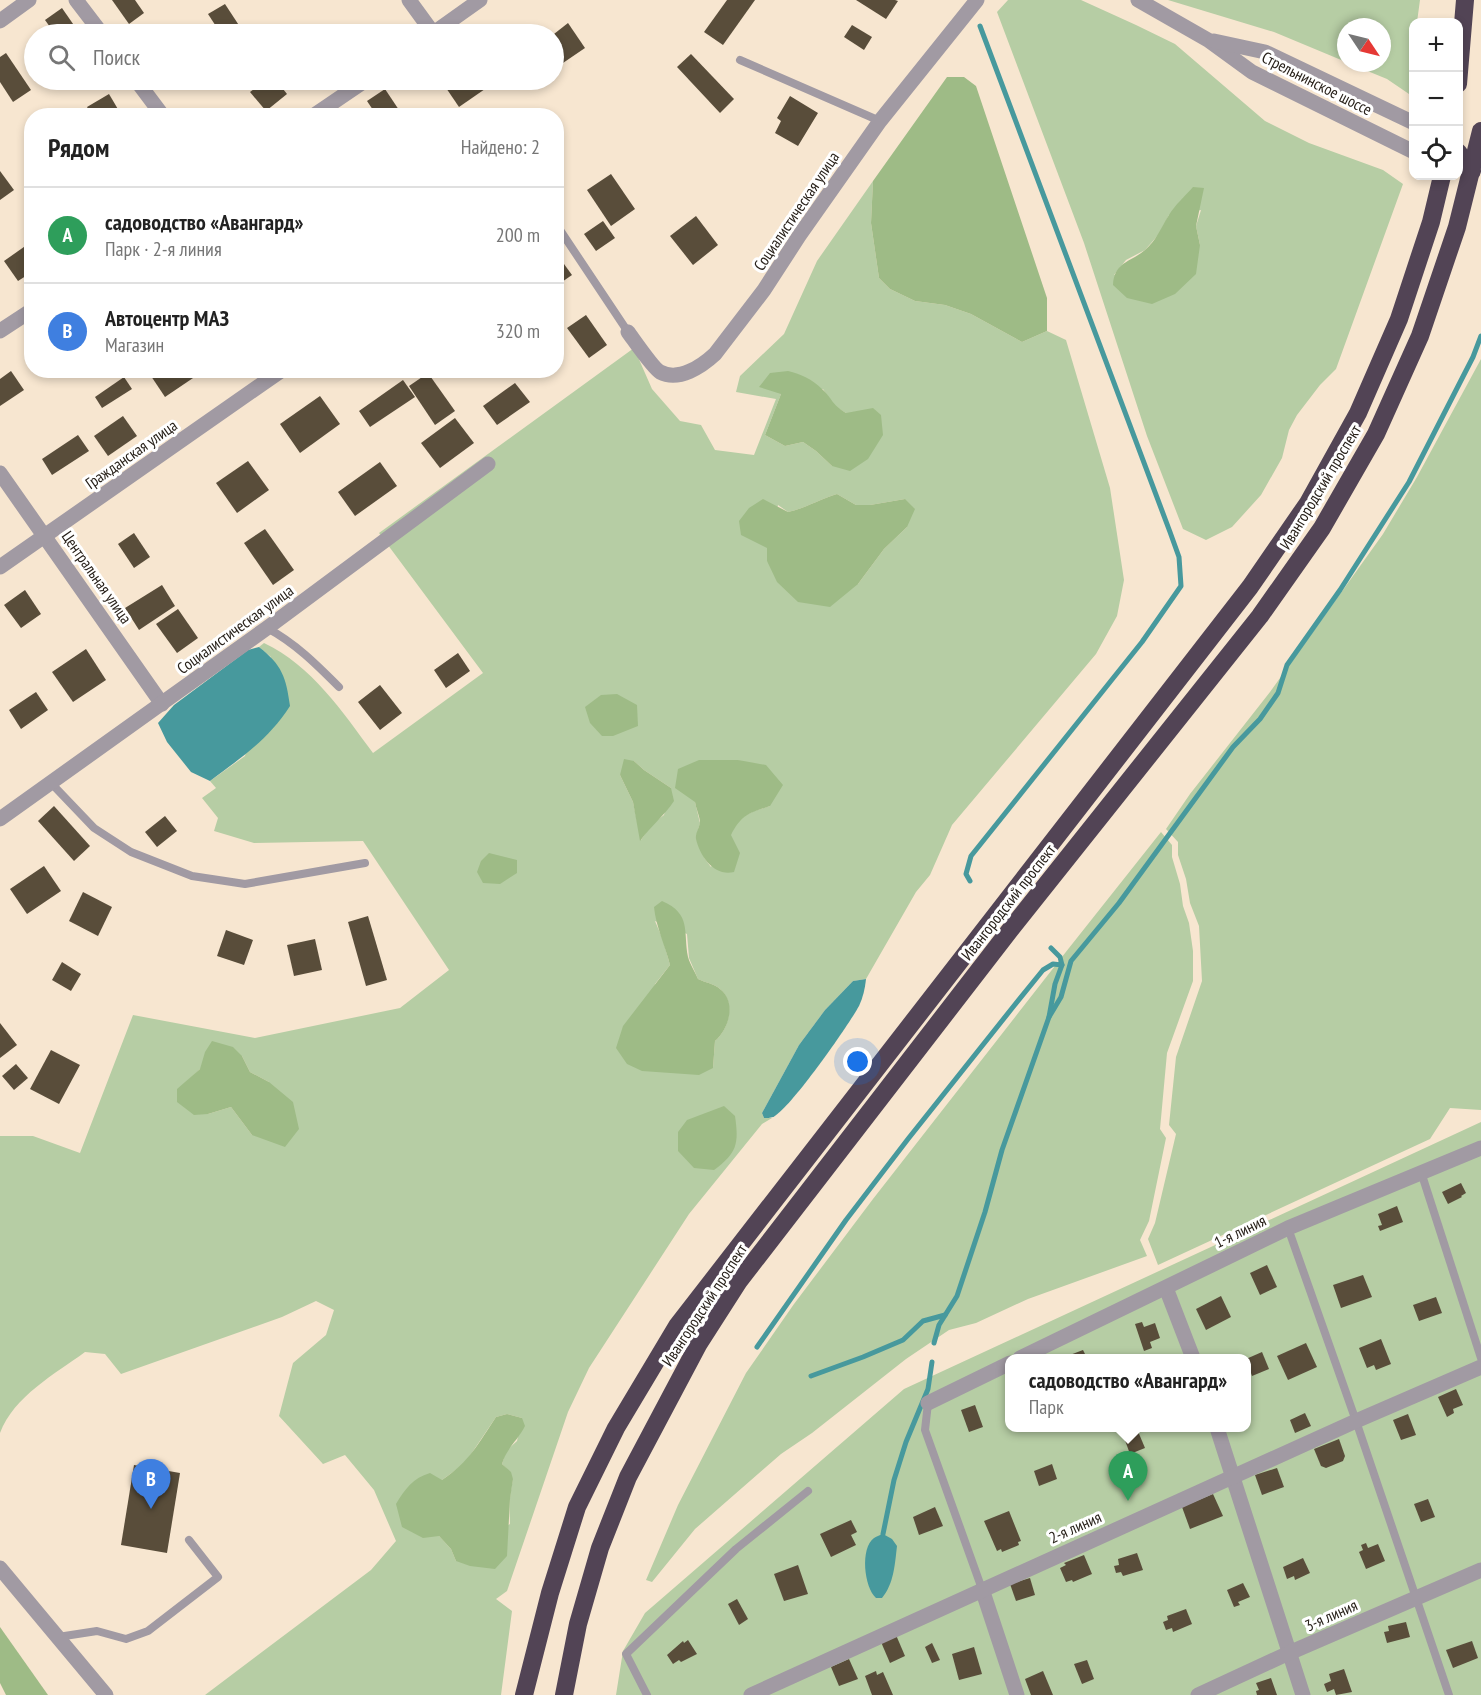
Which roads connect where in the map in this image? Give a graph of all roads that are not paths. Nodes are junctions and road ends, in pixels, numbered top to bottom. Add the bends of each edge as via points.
1 (29, 0) edge
2 (76, 0) edge
3 (409, 0) edge
4 (480, 0) edge
5 (977, 0) edge
6 (1138, 0) edge
7 (1465, 0) edge
8 (0, 21) edge
9 (94, 24) edge
10 (425, 24) edge
11 (446, 24) edge
12 (1208, 40) junction
13 (740, 60) dead end
14 (1459, 72) edge
15 (144, 90) edge
16 (351, 90) edge
17 (157, 108) edge
18 (325, 108) edge
19 (880, 121) junction
20 (1409, 121) edge
21 (1481, 131) edge
22 (1409, 150) edge
23 (1470, 172) edge
24 (1441, 180) edge
25 (564, 236) edge
26 (24, 315) edge
27 (0, 331) edge
28 (628, 332) joint
29 (271, 378) edge
30 (488, 464) dead end
31 (0, 473) edge
32 (45, 535) junction
33 (0, 567) edge
34 (267, 628) junction
35 (339, 687) dead end
36 (162, 704) junction
37 (51, 783) junction
38 (0, 819) edge
39 (365, 863) dead end
40 (1481, 1148) edge
41 (1421, 1172) junction
42 (1288, 1228) junction
43 (1166, 1288) junction
44 (1030, 1354) edge
45 (1191, 1354) edge
46 (1481, 1358) edge
47 (1005, 1365) edge
48 (1481, 1367) edge
49 (928, 1403) joint
50 (1356, 1420) junction
51 (1218, 1432) edge
52 (1232, 1476) junction
53 (808, 1491) dead end
54 (189, 1540) dead end
55 (0, 1568) edge
56 (1481, 1570) edge
57 (982, 1589) junction
58 (1417, 1597) junction
59 (56, 1637) junction
60 (1289, 1653) junction
61 (106, 1695) edge
62 (524, 1695) edge
63 (564, 1695) edge
64 (647, 1695) edge
65 (751, 1695) edge
66 (1017, 1695) edge
67 (1198, 1695) edge
68 (1303, 1695) edge
69 (1449, 1695) edge

1 - 8 street
2 - 9 street
3 - 10 street
4 - 11 street
5 - 19 street, Социалистическая улица
6 - 12 street, Стрельнинское шоссе
7 - 14 highway
12 - 20 street, Стрельнинское шоссе via 1266,52
12 - 22 street, Стрельнинское шоссе via 1252,72
13 - 19 lane
15 - 17 street
16 - 18 street
19 - 28 street, Социалистическая улица via 764,290 705,363 674,376 659,372
21 - 23 highway, Ивангородский проспект
23 - 63 highway, Ивангородский проспект via 1457,227 1420,336 1376,434 1322,528 1260,616 832,1159 739,1281 698,1345 628,1477 608,1528 578,1624
24 - 62 highway, Ивангородский проспект via 1399,320 1358,413 1308,503 1250,587 676,1326 646,1375 577,1507
25 - 28 lane
26 - 27 street
29 - 32 street, Гражданская улица
30 - 34 street, Социалистическая улица
31 - 32 street, Центральная улица
32 - 33 street, Гражданская улица
32 - 36 street, Центральная улица
34 - 35 lane via 305,653
34 - 36 street, Социалистическая улица
36 - 37 street, Социалистическая улица
37 - 38 street, Социалистическая улица
37 - 39 lane via 94,828 131,852 192,876 245,884
40 - 41 street, 1-я линия
41 - 42 street, 1-я линия
41 - 46 lane
42 - 43 street, 1-я линия
42 - 50 lane
43 - 44 street, 1-я линия
43 - 45 street
47 - 49 street
48 - 50 street, 2-я линия
49 - 57 lane via 925,1430
50 - 52 street, 2-я линия
50 - 58 lane
51 - 52 street
52 - 57 street, 2-я линия
52 - 60 street
53 - 64 lane via 736,1549 626,1654
54 - 59 lane via 218,1577 148,1631 126,1639 97,1631
55 - 59 street
56 - 58 street, 3-я линия
57 - 65 street, 2-я линия
57 - 66 street
58 - 60 street, 3-я линия
58 - 69 lane
59 - 61 street
60 - 67 street, 3-я линия
60 - 68 street

